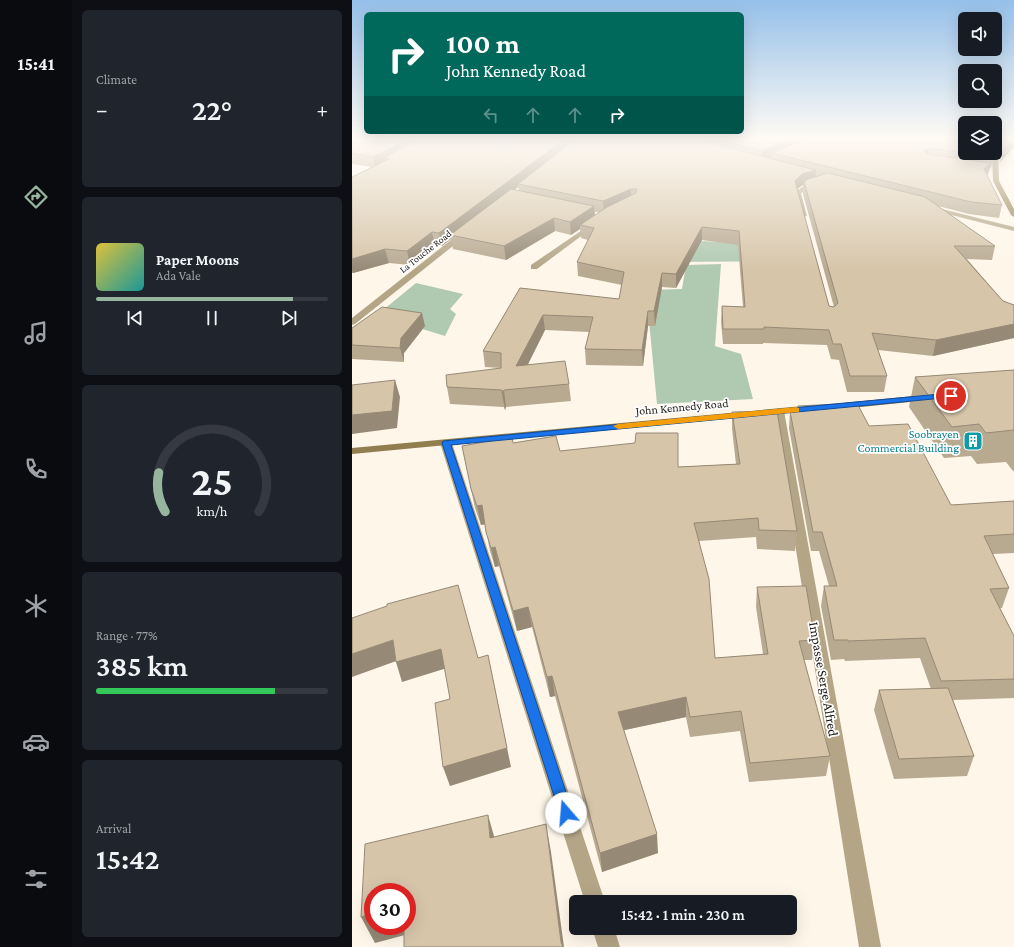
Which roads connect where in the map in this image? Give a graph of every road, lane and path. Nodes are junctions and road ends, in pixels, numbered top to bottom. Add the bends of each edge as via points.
1 (822, 182) edge
2 (997, 182) edge
3 (924, 206) edge
4 (1014, 214) edge
5 (598, 221) edge
6 (806, 226) edge
7 (1014, 229) edge
8 (469, 230) edge
9 (534, 267) dead end
10 (352, 322) edge
11 (936, 397) edge
12 (779, 411) junction
13 (446, 443) junction
14 (352, 451) edge
15 (593, 895) edge
16 (606, 935) edge
17 (610, 947) edge
18 (870, 947) edge

1 - 6 street via 798,192
2 - 4 main road
3 - 7 street
5 - 9 street
8 - 10 street, La Touche Road
11 - 12 main road, John Kennedy Road
12 - 13 main road, John Kennedy Road
12 - 18 street, Impasse Serge Alfred
13 - 14 main road, John Kennedy Road
13 - 15 street
16 - 17 street

